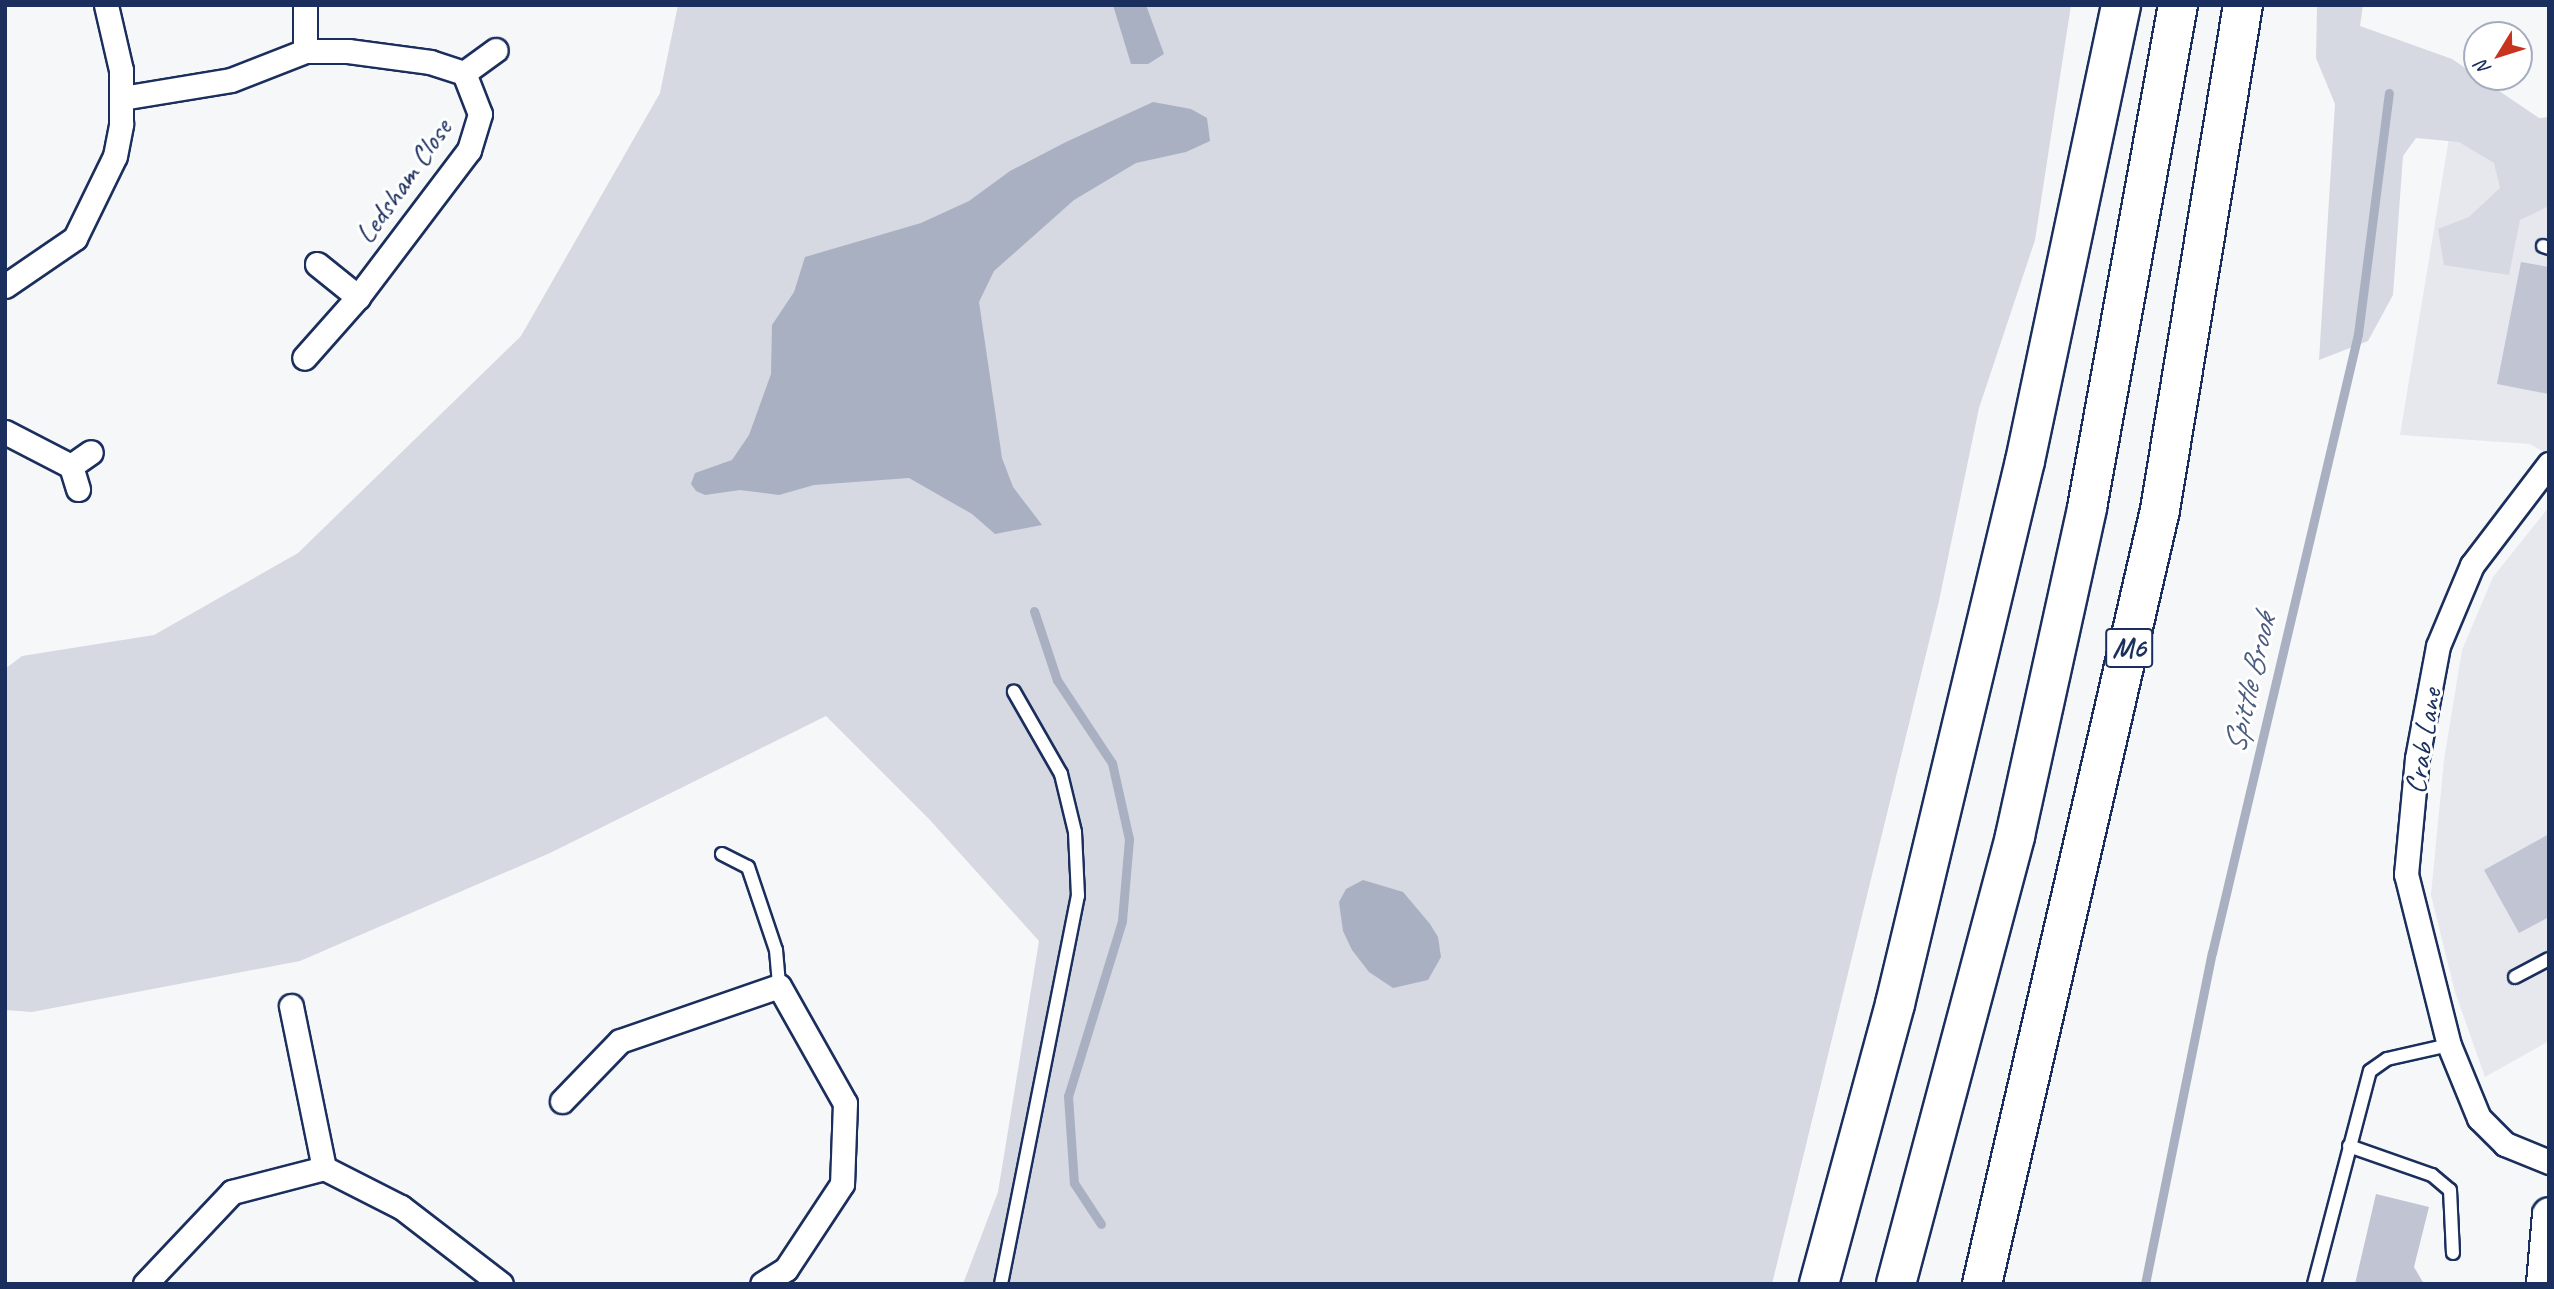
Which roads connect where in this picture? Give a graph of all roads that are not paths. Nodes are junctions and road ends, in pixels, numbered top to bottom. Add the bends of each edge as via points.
1 (106, 5) edge
2 (305, 5) edge
3 (2121, 5) edge
4 (2178, 5) edge
5 (2243, 5) edge
6 (496, 50) dead end
7 (305, 51) junction
8 (464, 73) junction
9 (122, 98) junction
10 (317, 264) dead end
11 (5, 286) edge
12 (358, 297) junction
13 (304, 358) dead end
14 (5, 432) edge
15 (91, 452) dead end
16 (2549, 464) edge
17 (71, 466) junction
18 (78, 489) dead end
19 (1014, 692) dead end
20 (722, 854) dead end
21 (2549, 959) edge
22 (2515, 977) dead end
23 (779, 986) junction
24 (292, 1006) dead end
25 (2449, 1045) junction
26 (562, 1101) dead end
27 (2349, 1146) junction
28 (2549, 1161) edge
29 (324, 1168) junction
30 (2549, 1214) edge
31 (2453, 1253) dead end
32 (145, 1284) edge
33 (501, 1284) edge
34 (762, 1284) edge
35 (1001, 1284) edge
36 (1819, 1284) edge
37 (1896, 1284) edge
38 (1982, 1284) edge
39 (2314, 1284) edge
40 (2543, 1284) edge

1 - 9 street via 117,44
2 - 7 street
3 - 36 highway via 2022,475 1895,1004
4 - 37 highway, M6 via 2067,600 2015,836
5 - 38 highway, M6 via 2160,510
6 - 8 street
7 - 8 street via 403,59
7 - 9 street via 231,80
8 - 12 street, Ledsham Close via 480,114 469,150
9 - 11 street via 115,156 75,238
10 - 12 street
12 - 13 street, Ledsham Close
14 - 17 street
15 - 17 street
16 - 25 street, Crab Lane via 2472,565 2438,646 2417,758 2406,874
17 - 18 street
19 - 35 lane via 1062,774 1075,832 1078,896
20 - 23 lane via 748,867 776,950
21 - 22 lane
23 - 26 street via 620,1041
23 - 34 street via 845,1103 842,1184 786,1269
24 - 29 street
25 - 27 lane via 2387,1059 2370,1071
25 - 28 street, Crab Lane via 2486,1128 2505,1144
27 - 31 lane via 2432,1175 2450,1190
27 - 39 lane
29 - 32 street via 232,1192
29 - 33 street via 401,1206
30 - 40 street

